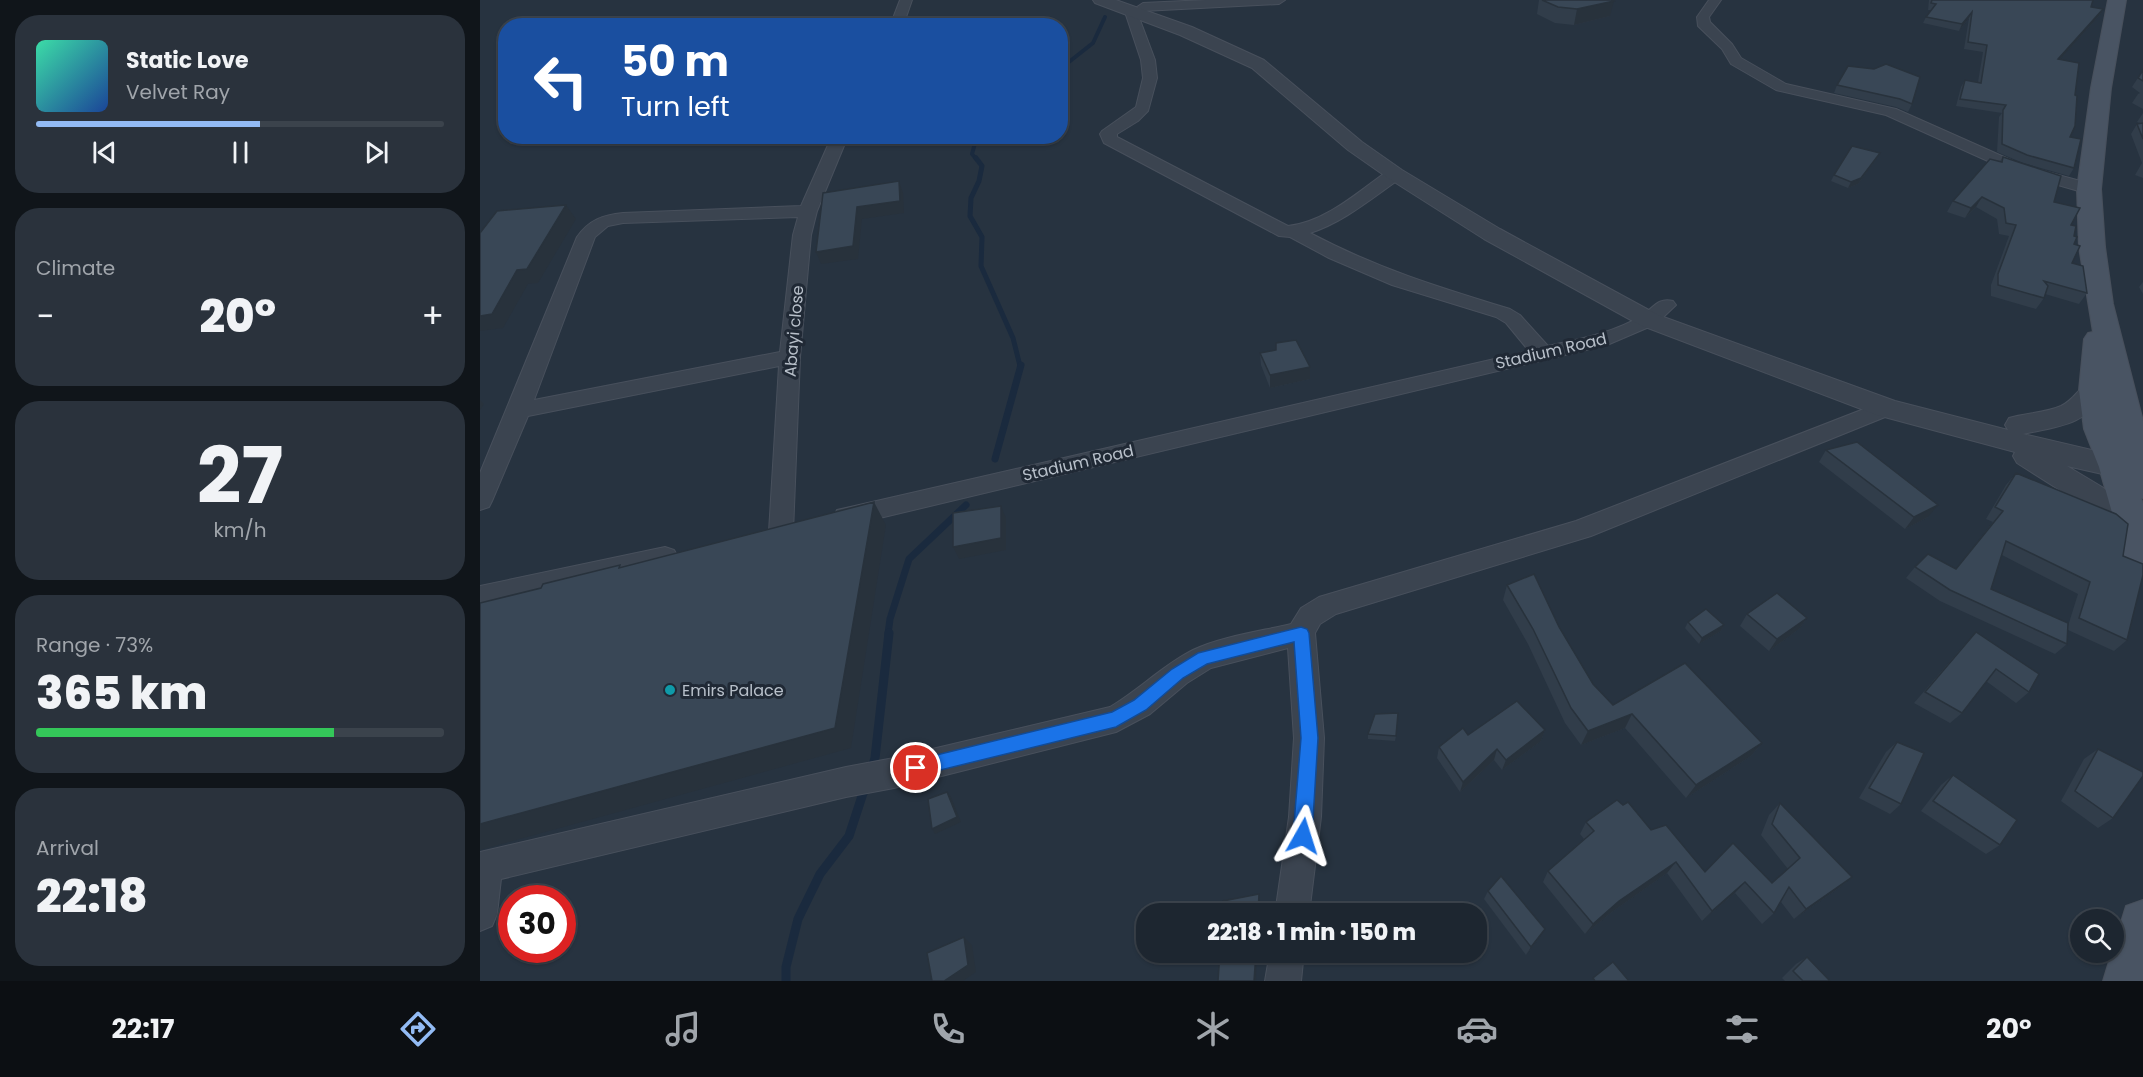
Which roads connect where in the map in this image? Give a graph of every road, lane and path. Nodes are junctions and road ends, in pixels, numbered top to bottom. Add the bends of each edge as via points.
1 (906, 0) edge
2 (1101, 0) edge
3 (1278, 0) edge
4 (1714, 0) edge
5 (2117, 0) edge
6 (1133, 6) edge
7 (899, 18) edge
8 (837, 144) edge
9 (1395, 174) junction
10 (2089, 189) junction
11 (808, 211) junction
12 (1295, 232) junction
13 (2100, 304) junction
14 (1658, 312) junction
15 (1543, 354) junction
16 (790, 357) junction
17 (2094, 390) junction
18 (1887, 408) junction
19 (519, 410) junction
20 (2019, 424) junction
21 (1979, 432) junction
22 (2131, 458) edge
23 (480, 501) edge
24 (827, 521) edge
25 (804, 527) edge
26 (781, 532) junction
27 (758, 537) edge
28 (2141, 544) edge
29 (688, 552) edge
30 (480, 597) edge
31 (1301, 633) junction
32 (483, 867) edge
33 (1293, 903) edge
34 (480, 914) edge
35 (2143, 922) edge
36 (1285, 963) edge
37 (1283, 981) edge
38 (2127, 981) edge

1 - 7 street
2 - 6 street
3 - 6 street
4 - 10 street via 1703,23 1727,46 1736,61 1781,87 1891,112 2016,168
5 - 10 main road
6 - 9 street via 1258,64 1355,146
6 - 12 street via 1150,78 1143,108 1111,131 1110,140 1278,230
6 - 14 street via 1198,25 1273,60 1372,141 1412,168
8 - 11 street, Abayi close
9 - 12 street via 1336,214
9 - 14 street via 1492,234
10 - 13 main road
11 - 16 street, Abayi close via 802,235
11 - 19 street via 623,218 605,220 593,227
12 - 15 street via 1336,255 1399,281 1503,313
13 - 17 main road
13 - 22 main road
14 - 15 street, Stadium Road via 1607,339
14 - 18 street
14 - 20 street via 1894,393
15 - 24 street, Stadium Road
16 - 19 street
16 - 26 street, Abayi close
17 - 20 street via 2086,404 2072,413
17 - 22 main road via 2100,429
18 - 21 street
18 - 31 street via 1582,529 1328,605 1314,611
19 - 23 street
20 - 22 street
21 - 22 street
21 - 28 street via 2091,495
22 - 28 main road
25 - 26 street
26 - 27 street
29 - 30 street
31 - 32 street via 1203,658 1116,719
31 - 33 street via 1309,738 1305,817
32 - 34 street
35 - 38 main road
36 - 37 street

